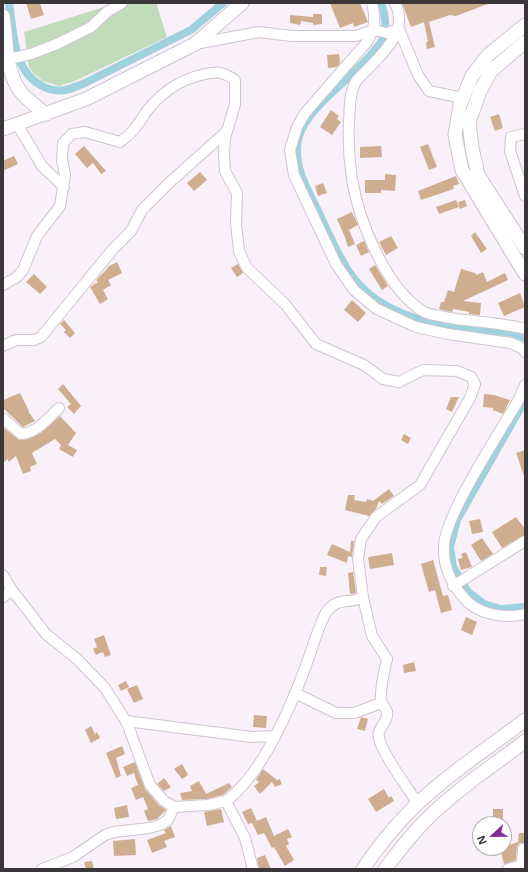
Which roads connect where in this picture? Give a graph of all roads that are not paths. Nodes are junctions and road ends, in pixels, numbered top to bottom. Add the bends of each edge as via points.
1 (122, 3) edge
2 (242, 3) edge
3 (372, 3) edge
4 (395, 3) edge
5 (3, 16) edge
6 (525, 25) edge
7 (399, 29) junction
8 (381, 32) junction
9 (525, 42) edge
10 (196, 44) junction
11 (15, 57) junction
12 (463, 98) junction
13 (46, 114) junction
14 (17, 124) junction
15 (3, 129) edge
16 (227, 132) junction
17 (525, 134) edge
18 (64, 187) junction
19 (525, 196) edge
20 (525, 248) edge
21 (525, 274) edge
22 (3, 285) edge
23 (525, 329) edge
24 (3, 346) edge
25 (525, 352) edge
26 (525, 385) edge
27 (521, 403) edge
28 (59, 408) dead end
29 (3, 419) edge
30 (525, 541) edge
31 (3, 575) edge
32 (458, 583) junction
33 (12, 590) junction
34 (3, 597) edge
35 (363, 597) junction
36 (525, 614) edge
37 (295, 693) junction
38 (381, 703) junction
39 (525, 720) edge
40 (126, 721) junction
41 (275, 736) junction
42 (525, 741) edge
43 (226, 801) junction
44 (418, 804) junction
45 (174, 807) junction
46 (523, 849) dead end
47 (523, 865) edge
48 (42, 869) edge
49 (253, 869) edge
50 (363, 869) edge
51 (385, 869) edge
52 (508, 869) edge

1 - 11 street via 107,12 92,27 57,44
2 - 10 main road
3 - 8 street
4 - 7 street
5 - 11 main road
6 - 12 main road via 488,55 472,76
7 - 8 street
7 - 12 street via 418,75 429,91
7 - 23 street via 391,43 356,82 350,94 348,145 352,180 367,230 383,267 407,299 425,313 468,322 510,325
8 - 10 street via 356,36 292,36 259,32
8 - 25 street via 367,42 305,113 297,127 290,150 294,175 336,264 354,290 377,309 416,327 511,343
9 - 20 main road via 491,71 480,91 469,122 478,175
10 - 13 main road via 86,99
11 - 13 main road via 14,81 20,91
12 - 21 main road via 455,135 462,170
13 - 14 main road
14 - 15 main road
14 - 18 street via 42,166
16 - 18 street via 235,104 235,80 224,72 191,77 169,88 150,107 132,133 120,142 85,132 72,134 63,144
16 - 24 street via 142,210 131,231 40,337 34,340 16,340
16 - 35 street via 225,171 237,192 236,223 240,251 247,268 285,304 316,344 364,365 383,379 399,382 423,370 457,371 471,377 475,384 470,398 420,485 376,517 361,539 358,559
17 - 19 street via 511,137 510,151
18 - 22 street via 60,206 37,236 23,270
26 - 27 street
27 - 32 street via 461,500 447,531 444,547 447,570
28 - 29 street via 27,434 21,434
30 - 32 street
31 - 33 street
32 - 36 street via 468,603 488,614 513,617
33 - 34 street
33 - 40 street via 46,634 78,659 105,688
35 - 37 street via 358,600 339,601 326,612
35 - 38 street via 372,636 387,659
37 - 38 street via 336,713 354,713
37 - 41 street
38 - 44 street via 387,712 387,718 378,738
39 - 44 main road
40 - 41 street via 252,737
40 - 45 street via 150,785 164,801
41 - 43 street via 240,791
42 - 51 main road via 461,789 429,817 403,844
43 - 45 street via 208,806
43 - 49 street via 245,838
44 - 50 main road via 378,847
45 - 48 street via 168,820 160,825 105,835 73,857
46 - 47 street
47 - 52 street

